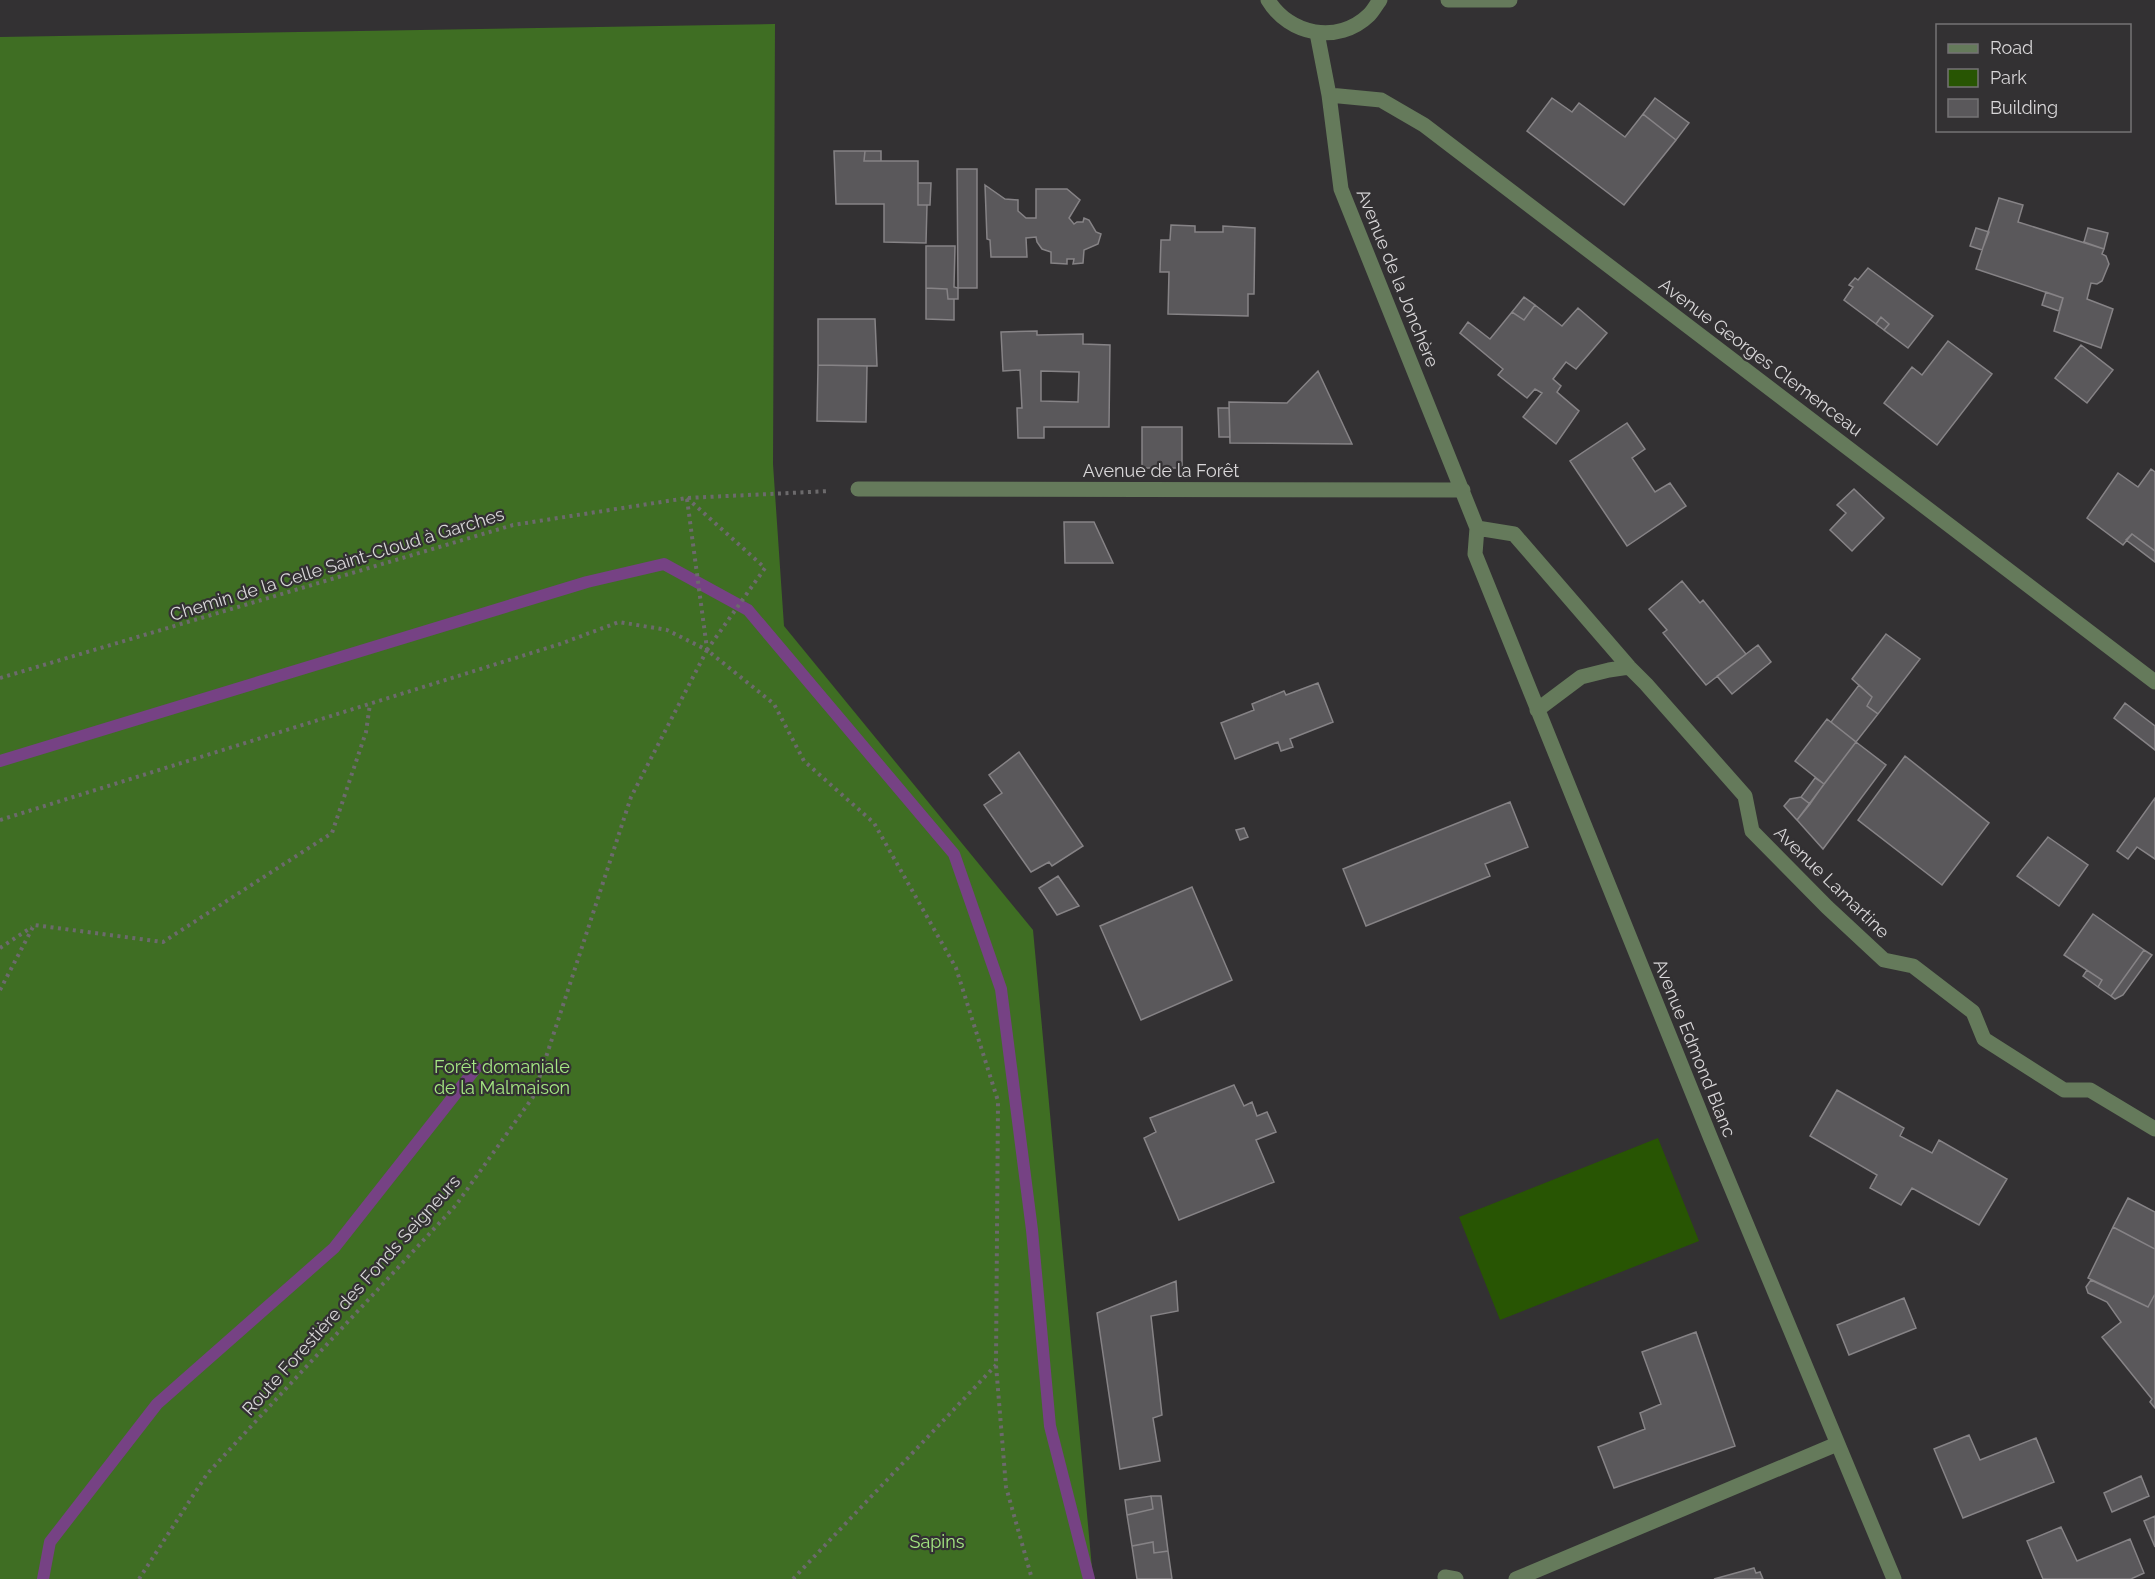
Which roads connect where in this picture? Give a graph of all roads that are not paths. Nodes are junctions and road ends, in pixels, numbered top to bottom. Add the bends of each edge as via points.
1 (1268, 0) edge
2 (1380, 0) edge
3 (1448, 0) edge
4 (1510, 0) edge
5 (1317, 33) junction
6 (1329, 95) junction
7 (858, 489) road end
8 (1463, 490) junction
9 (1477, 528) junction
10 (1629, 667) junction
11 (2155, 682) edge
12 (1538, 710) junction
13 (2155, 1129) edge
14 (1837, 1444) junction
15 (1516, 1579) edge
16 (1894, 1579) edge

1 - 5 street via 1294,26
2 - 5 street via 1369,16 1345,31
3 - 4 street
5 - 6 street, Avenue de la Jonchère
6 - 8 street, Avenue de la Jonchère via 1341,189
6 - 11 street, Avenue Georges Clemenceau via 1381,100 1424,125
7 - 8 street, Avenue de la Forêt
8 - 9 street, Avenue de la Jonchère
9 - 10 street via 1514,534
9 - 12 street, Avenue Edmond Blanc via 1474,554
10 - 12 street via 1581,676
10 - 13 street, Avenue Lamartine via 1745,796 1752,831 1884,960 1913,966 1973,1012 1984,1039 2064,1090 2090,1090
12 - 14 street, Avenue Edmond Blanc
14 - 15 street
14 - 16 street, Avenue Edmond Blanc

